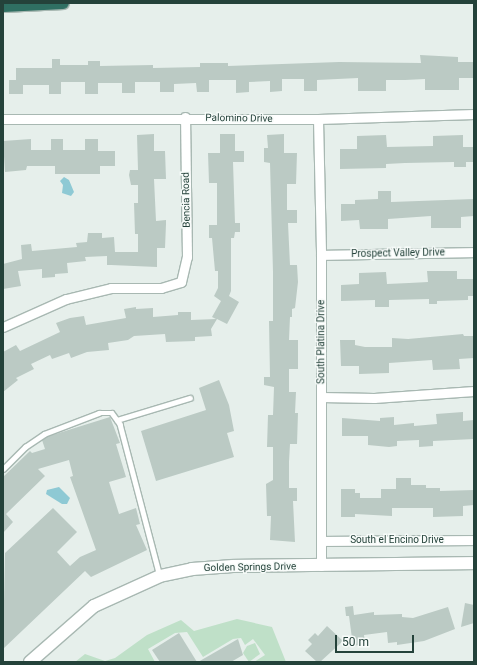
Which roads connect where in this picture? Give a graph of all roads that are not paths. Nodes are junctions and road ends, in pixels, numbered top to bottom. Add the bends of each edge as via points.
1 (63, 3) edge
2 (3, 6) edge
3 (474, 114) edge
4 (185, 117) junction
5 (3, 119) edge
6 (318, 119) junction
7 (474, 252) edge
8 (321, 254) junction
9 (3, 327) edge
10 (474, 392) edge
11 (321, 397) junction
12 (190, 398) dead end
13 (117, 420) junction
14 (3, 469) edge
15 (321, 540) junction
16 (474, 540) edge
17 (474, 563) edge
18 (321, 566) junction
19 (160, 576) junction
20 (30, 662) edge

1 - 2 highway
3 - 6 street, Palomino Drive
4 - 5 street, Palomino Drive
4 - 6 street, Palomino Drive
4 - 9 street, Bencia Road via 187,257 181,282 161,288 111,288 66,299
6 - 8 street, South Platina Drive
7 - 8 street, Prospect Valley Drive
8 - 11 street, South Platina Drive
10 - 11 street via 374,398
11 - 15 street, South Platina Drive
12 - 13 lane
13 - 14 lane via 112,413 99,413 44,434 25,447
13 - 19 lane
15 - 16 street, South el Encino Drive
15 - 18 street, South Platina Drive
17 - 18 main road, Golden Springs Drive
18 - 19 main road, Golden Springs Drive via 216,566
19 - 20 main road, Golden Springs Drive via 94,606

